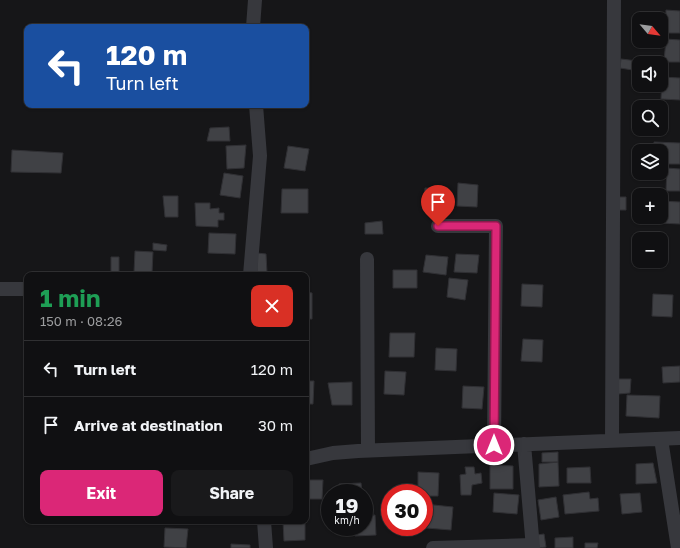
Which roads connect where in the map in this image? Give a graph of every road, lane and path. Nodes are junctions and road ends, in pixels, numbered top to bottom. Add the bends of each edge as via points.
1 (255, 0) edge
2 (614, 0) edge
3 (253, 24) edge
4 (256, 108) edge
5 (438, 226) dead end
6 (367, 259) dead end
7 (250, 272) edge
8 (0, 289) edge
9 (24, 289) edge
10 (680, 438) edge
11 (661, 439) junction
12 (612, 440) junction
13 (524, 444) junction
14 (494, 445) junction
15 (368, 450) junction
16 (309, 458) edge
17 (264, 524) edge
18 (533, 546) edge
19 (266, 548) edge
20 (433, 548) edge
21 (678, 548) edge

1 - 3 street
2 - 12 street
4 - 7 street via 260,156
5 - 14 street via 496,226
6 - 15 street
8 - 9 street
10 - 11 street
11 - 12 street
11 - 21 street
12 - 13 street
13 - 14 street
13 - 18 street
14 - 15 street
15 - 16 street
17 - 19 street
18 - 20 street

